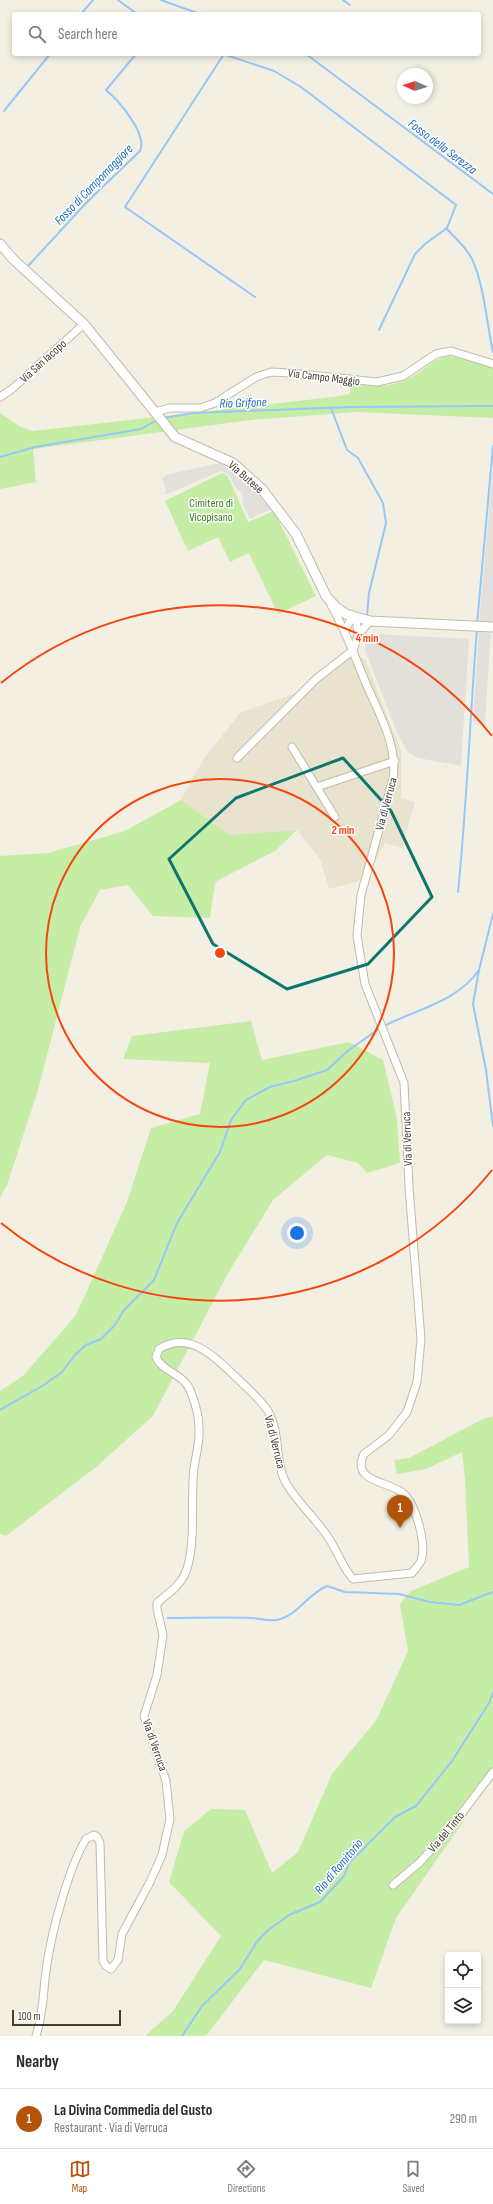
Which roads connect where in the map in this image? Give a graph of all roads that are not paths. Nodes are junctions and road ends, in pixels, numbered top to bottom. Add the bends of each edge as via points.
1 (0, 244) edge
2 (84, 324) junction
3 (493, 364) edge
4 (0, 397) edge
5 (155, 412) junction
6 (326, 596) junction
7 (356, 617) junction
8 (370, 620) junction
9 (492, 627) edge
10 (345, 630) junction
11 (358, 635) junction
12 (352, 651) junction
13 (292, 747) dead end
14 (237, 758) dead end
15 (395, 761) junction
16 (317, 787) junction
17 (335, 817) dead end
18 (493, 1772) edge
19 (393, 1886) dead end
20 (36, 2036) edge

1 - 2 street, Via Butese
2 - 4 street, Via San Iacopo
2 - 5 street, Via Butese
3 - 5 street, Via Campo Maggio via 451,351 436,354 403,376 377,382 271,372 256,377 214,403 200,408 170,408
5 - 6 street, Via Butese via 177,439 233,463 257,484 296,534
6 - 7 street, Via Butese via 337,608
6 - 10 street, Via di Verruca
7 - 8 street, Via Butese
7 - 10 street
7 - 11 street
8 - 9 street, Via Butese
8 - 11 street
10 - 12 street, Via di Verruca
11 - 12 street
12 - 14 street via 316,679
12 - 15 street, Via di Verruca via 390,738
13 - 16 street
15 - 16 street
15 - 20 street, Via di Verruca via 390,793 361,895 357,925 360,964 367,990 404,1083 409,1187 421,1319 421,1353 417,1382 407,1412 395,1428 364,1454 361,1460 368,1478 408,1497 422,1538 421,1561 412,1573 353,1579 347,1573 328,1537 294,1495 284,1478 268,1411 205,1349 180,1342 173,1342 159,1349 156,1357 158,1362 183,1380 189,1388 200,1429 194,1468 188,1562 180,1583 158,1603 163,1635 157,1675 144,1716 166,1781 170,1819 168,1832 156,1869 122,1934 118,1960 111,1969 103,1961 100,1843 94,1835 86,1839 58,1915 47,1963
16 - 17 street
18 - 19 street, Via del Tinto via 446,1834 420,1863

